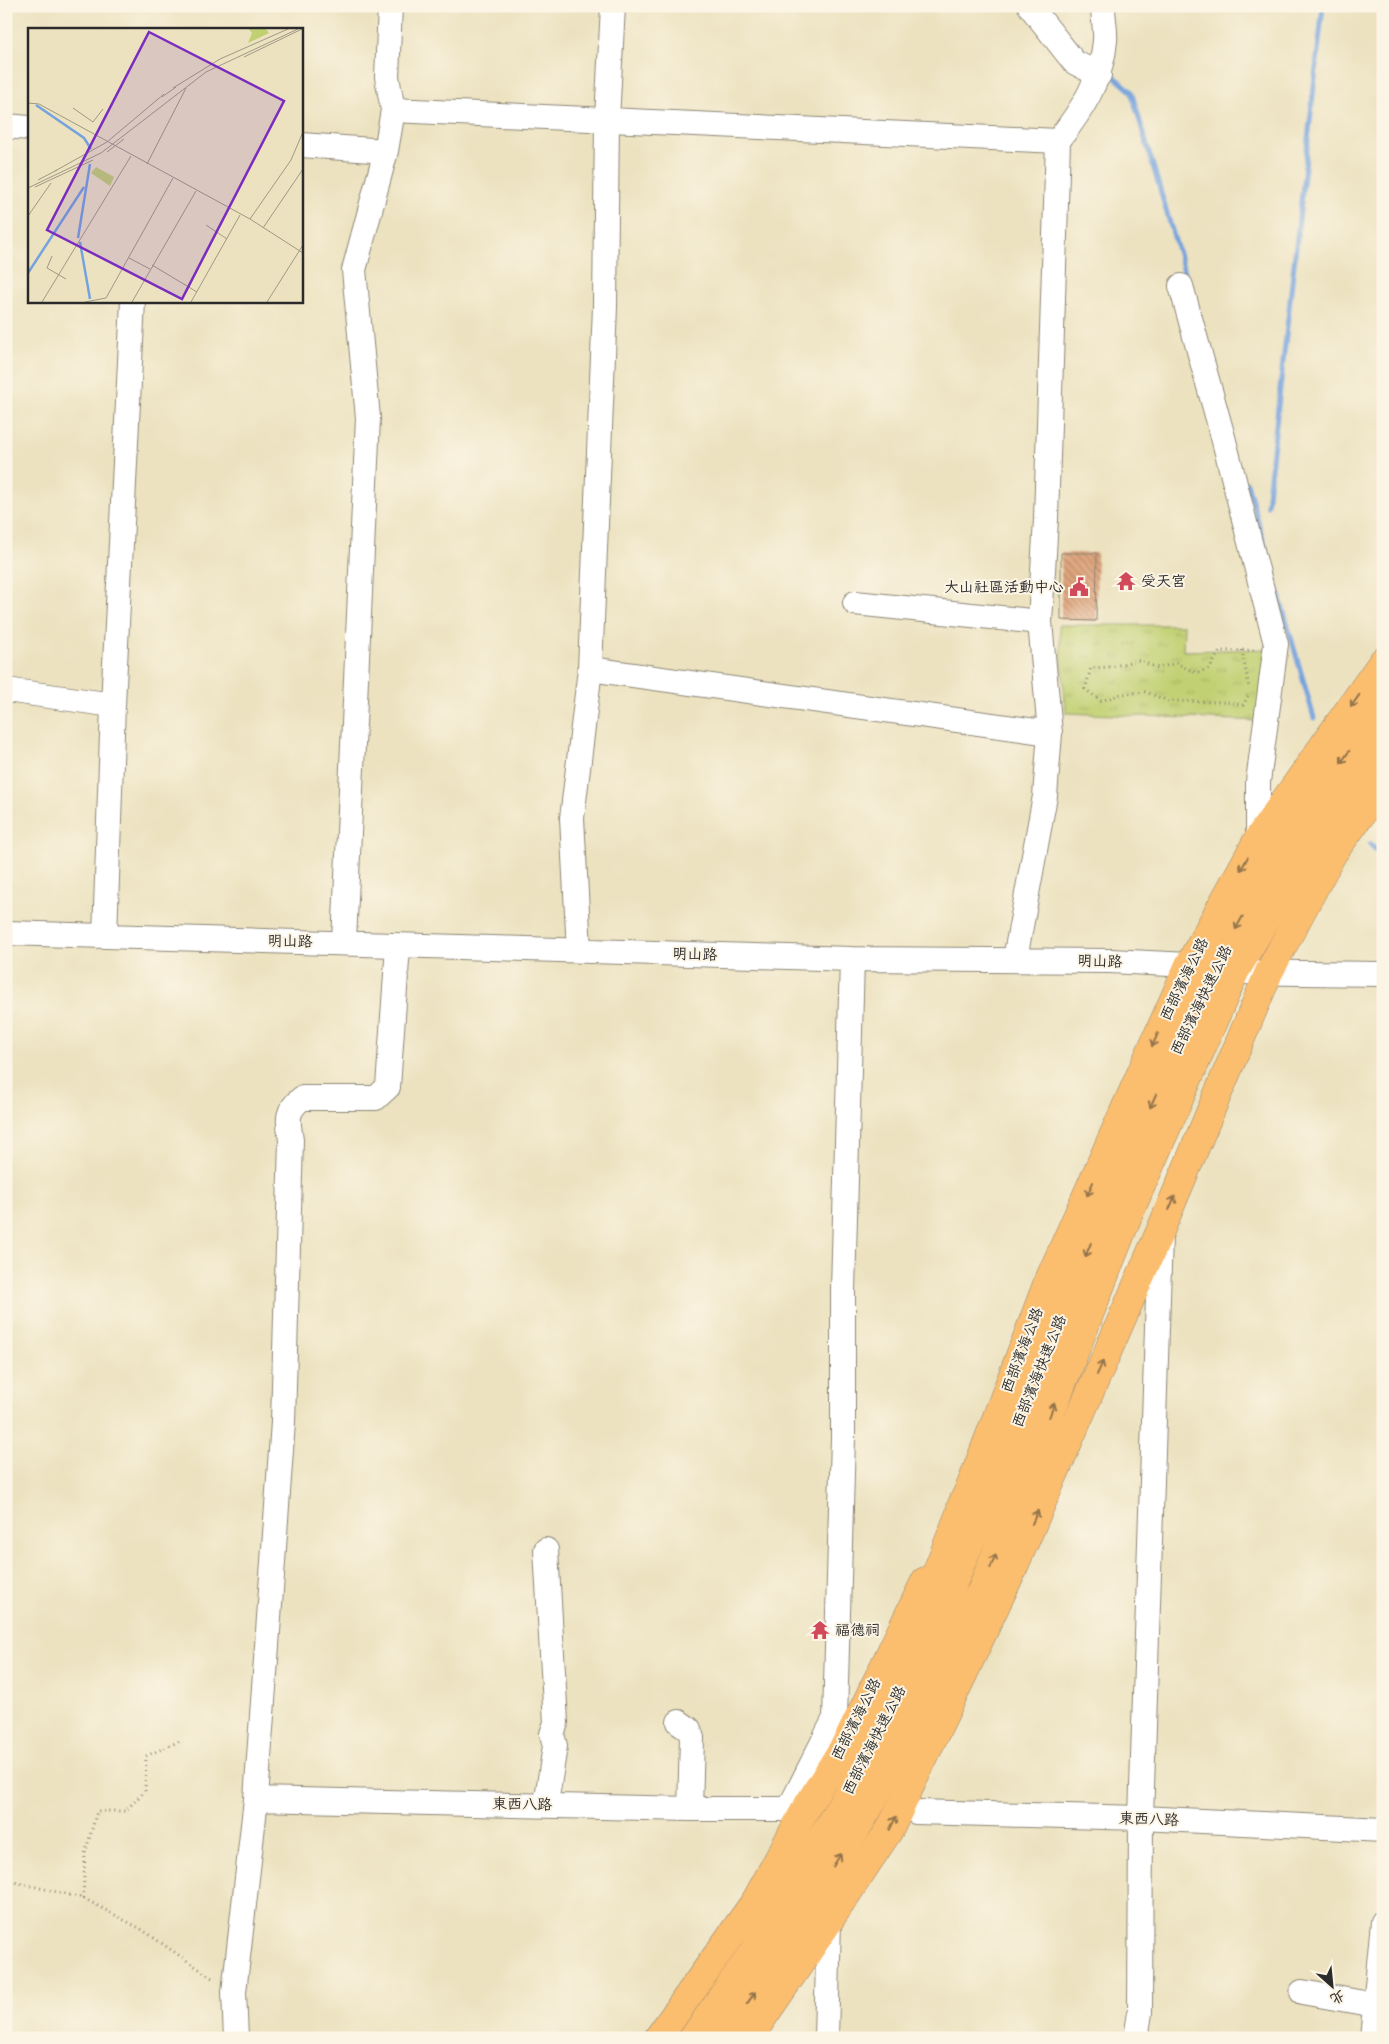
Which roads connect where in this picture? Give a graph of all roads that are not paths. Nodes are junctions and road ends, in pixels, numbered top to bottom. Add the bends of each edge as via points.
1 (390, 6) edge
2 (613, 6) edge
3 (1030, 6) edge
4 (1102, 6) edge
5 (1100, 66) junction
6 (393, 110) junction
7 (607, 119) junction
8 (6, 126) edge
9 (28, 128) edge
10 (1058, 141) junction
11 (302, 145) edge
12 (386, 151) junction
13 (1181, 286) dead end
14 (133, 302) edge
15 (855, 603) dead end
16 (1040, 622) junction
17 (1383, 661) edge
18 (590, 669) junction
19 (6, 690) edge
20 (1383, 702) edge
21 (113, 705) junction
22 (1050, 733) junction
23 (1383, 743) edge
24 (1383, 785) edge
25 (1258, 839) junction
26 (6, 932) edge
27 (105, 936) junction
28 (344, 942) junction
29 (398, 946) junction
30 (579, 950) junction
31 (852, 959) junction
32 (1015, 959) junction
33 (1212, 969) junction
34 (1269, 972) junction
35 (1383, 974) edge
36 (1161, 1229) junction
37 (971, 1485) junction
38 (546, 1550) dead end
39 (1013, 1569) junction
40 (678, 1722) dead end
41 (842, 1729) junction
42 (256, 1798) junction
43 (857, 1803) junction
44 (546, 1804) junction
45 (690, 1809) junction
46 (916, 1812) dead end
47 (1141, 1818) junction
48 (1383, 1830) edge
49 (829, 1921) junction
50 (1383, 1922) edge
51 (1302, 1992) dead end
52 (1375, 2005) junction
53 (236, 2038) edge
54 (658, 2038) edge
55 (692, 2038) edge
56 (723, 2038) edge
57 (748, 2038) edge
58 (826, 2038) edge
59 (1136, 2038) edge
60 (1372, 2038) edge

1 - 6 street via 387,77
2 - 7 street
3 - 5 street via 1074,62
4 - 5 street via 1105,40
5 - 10 street via 1090,94
6 - 7 street
6 - 12 street
7 - 10 street
7 - 18 street via 605,307
8 - 9 street
10 - 16 street
11 - 12 street
12 - 28 street via 354,270 368,418
13 - 25 street via 1276,644 1258,782
14 - 21 street
15 - 16 street
16 - 22 street
17 -> 25 main road, 西部濱海公路
18 - 22 street
18 - 30 street via 572,818
19 - 21 street
20 -> 33 main road, 西部濱海快速公路 via 1275,858
21 - 27 street
22 - 32 street via 1045,796
23 - 33 main road, 西部濱海快速公路 via 1298,865
24 - 34 main road via 1333,853
25 -> 33 main road, 西部濱海公路
26 - 27 street, 明山路
27 - 28 street, 明山路
28 - 29 street, 明山路
29 - 30 street, 明山路
29 - 42 street via 388,1087 376,1098 302,1098 291,1108 283,1422
30 - 31 street, 明山路
31 - 32 street, 明山路
31 - 41 street via 843,1290
32 - 33 street, 明山路
33 - 34 street, 明山路
33 -> 37 main road, 西部濱海公路 via 1047,1284
33 - 43 main road, 西部濱海快速公路 via 1110,1197 953,1584
34 - 35 street, 明山路
36 -> 34 main road
39 -> 36 main road
36 - 47 street
37 - 41 main road, 西部濱海公路
37 - 43 main road
38 - 44 street via 556,1723 552,1734 555,1746
43 -> 39 main road
49 -> 39 main road via 890,1829
40 - 45 street via 689,1729 692,1738
41 - 45 street, 東西八路 via 789,1809
41 - 54 main road, 西部濱海公路 via 806,1808 756,1900
42 - 44 street, 東西八路
42 - 53 street via 234,1992
43 - 55 main road, 西部濱海快速公路
56 -> 43 main road, 西部濱海快速公路 via 772,1969
44 - 45 street, 東西八路
46 - 47 street, 東西八路
47 - 48 street, 東西八路
47 - 59 street via 1140,2013
49 - 57 main road
49 - 58 street
50 - 52 street
51 - 52 street
52 - 60 street

